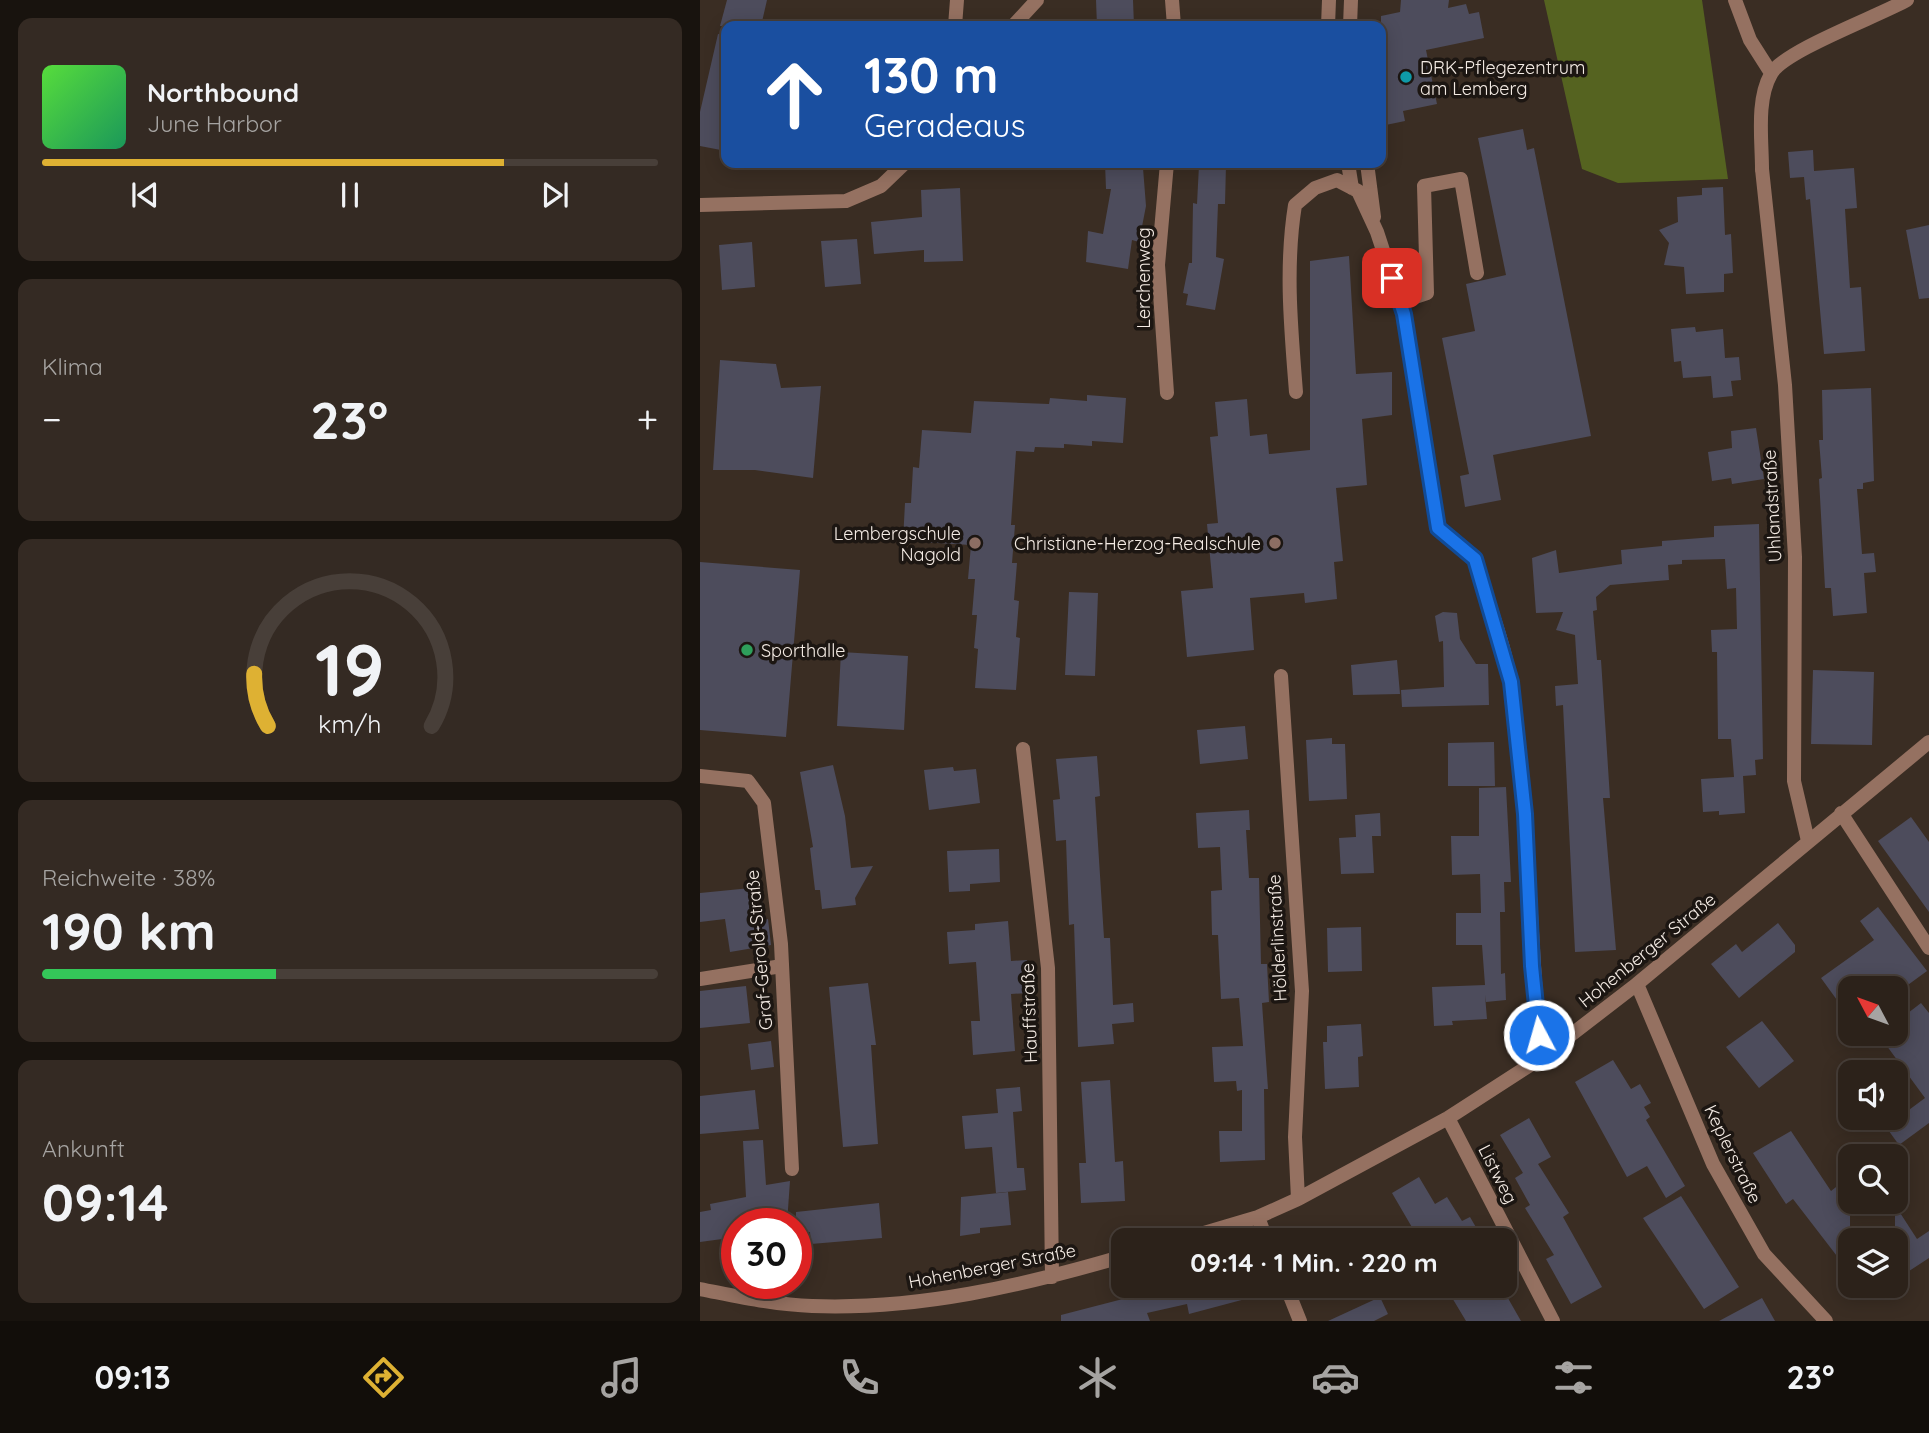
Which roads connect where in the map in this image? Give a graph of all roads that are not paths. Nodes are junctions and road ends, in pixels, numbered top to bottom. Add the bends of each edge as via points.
1 (957, 0) edge
2 (1037, 0) edge
3 (1172, 0) edge
4 (1329, 0) edge
5 (1351, 0) edge
6 (1735, 0) edge
7 (1907, 0) edge
8 (955, 21) edge
9 (1018, 21) edge
10 (1174, 21) edge
11 (1328, 21) edge
12 (1350, 21) edge
13 (1771, 73) junction
14 (900, 168) edge
15 (1167, 168) edge
16 (1349, 168) edge
17 (1368, 168) edge
18 (1352, 188) junction
19 (700, 205) edge
20 (1376, 228) junction
21 (1476, 273) dead end
22 (1400, 302) junction
23 (1296, 392) dead end
24 (1167, 393) dead end
25 (1281, 676) dead end
26 (1023, 748) dead end
27 (1926, 750) edge
28 (700, 776) edge
29 (1840, 813) junction
30 (1808, 841) junction
31 (1929, 948) edge
32 (782, 966) junction
33 (700, 979) edge
34 (1637, 985) junction
35 (1541, 1058) junction
36 (1448, 1118) junction
37 (792, 1169) dead end
38 (1298, 1199) junction
39 (1258, 1217) junction
40 (1221, 1228) edge
41 (1262, 1228) edge
42 (1111, 1260) edge
43 (1052, 1277) junction
44 (700, 1289) edge
45 (1291, 1298) edge
46 (810, 1306) junction
47 (813, 1321) edge
48 (1300, 1321) edge
49 (1553, 1321) edge
50 (1826, 1321) edge

1 - 8 street
2 - 9 street
3 - 10 street
4 - 11 street
5 - 12 street
6 - 13 street via 1750,40
7 - 13 street via 1795,53
13 - 30 street, Uhlandstraße via 1762,107 1762,169 1785,385 1795,557 1794,781
14 - 19 street via 881,186 846,201
15 - 24 street, Lerchenweg via 1158,265
16 - 18 street
17 - 20 street
18 - 20 street via 1358,191
18 - 23 street via 1337,180 1315,188 1295,205 1289,241 1289,292
20 - 22 street
21 - 22 street via 1461,178 1424,186 1427,293
22 - 35 street via 1438,528 1475,559 1511,682
25 - 38 street, Hölderlinstraße via 1302,991 1295,1137
26 - 43 street, Hauffstraße via 1048,968
27 - 29 street, Hohenberger Straße
28 - 32 street, Graf-Gerold-Straße via 748,781 764,803
29 - 30 street, Hohenberger Straße
29 - 31 street
30 - 34 street, Hohenberger Straße
32 - 33 street
32 - 37 street, Graf-Gerold-Straße
34 - 35 street, Hohenberger Straße
34 - 50 street, Keplerstraße via 1713,1164 1732,1198 1764,1254
35 - 36 street, Hohenberger Straße
36 - 38 street, Hohenberger Straße
36 - 49 street, Listweg
38 - 39 street, Hohenberger Straße
39 - 40 street, Hohenberger Straße
39 - 41 street
42 - 43 street, Hohenberger Straße
43 - 46 street, Hohenberger Straße via 931,1301
44 - 46 street, Hohenberger Straße
45 - 48 street
46 - 47 street

